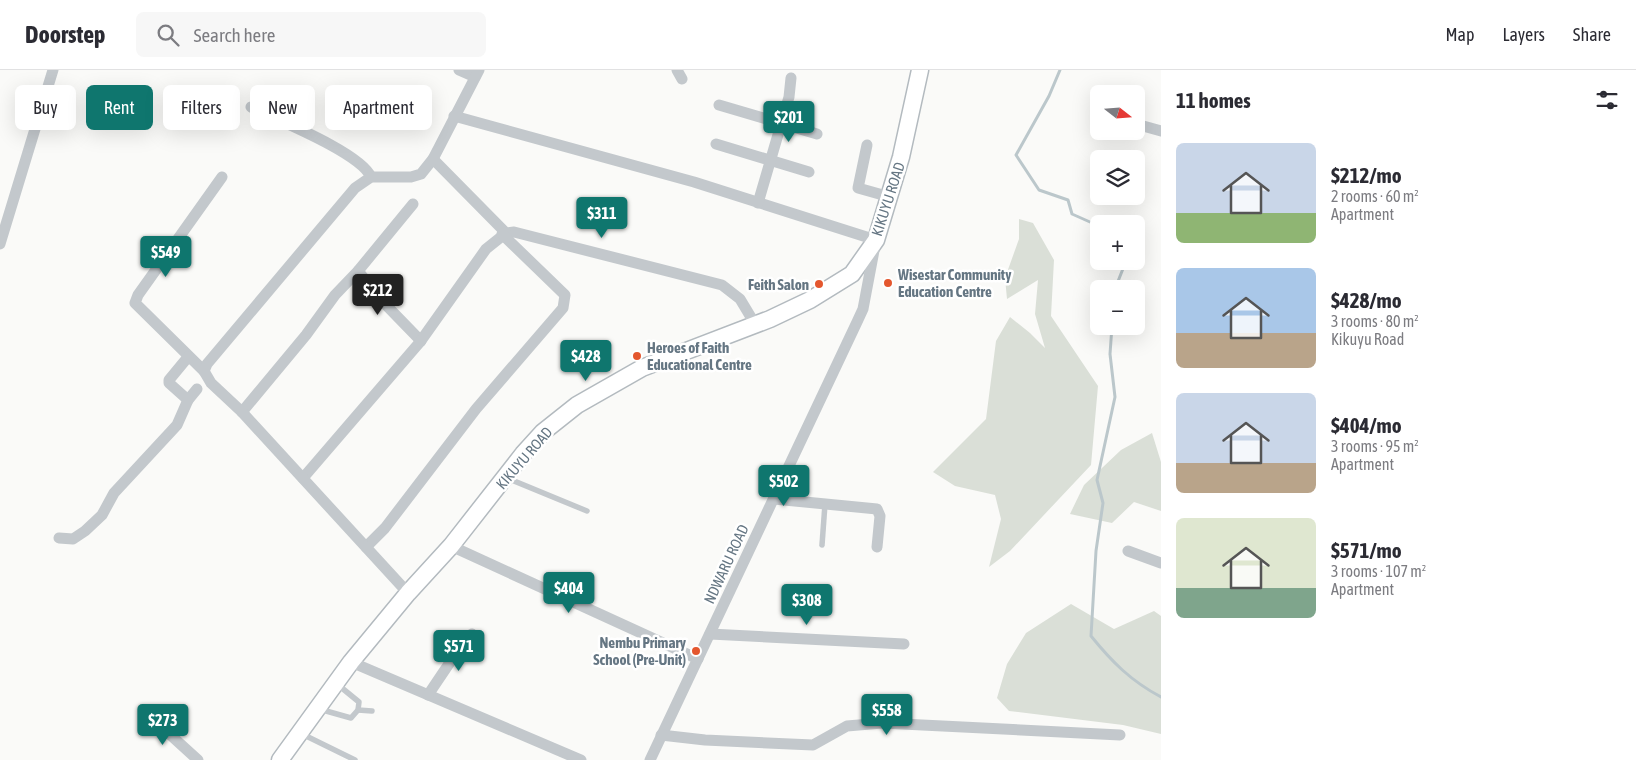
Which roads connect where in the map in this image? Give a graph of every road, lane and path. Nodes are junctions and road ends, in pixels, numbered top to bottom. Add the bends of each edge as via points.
1 (53, 70) edge
2 (459, 70) edge
3 (920, 70) edge
4 (477, 73) edge
5 (791, 78) dead end
6 (719, 105) dead end
7 (454, 116) junction
8 (781, 124) junction
9 (1145, 127) edge
10 (299, 130) edge
11 (1161, 131) edge
12 (817, 134) dead end
13 (716, 144) dead end
14 (866, 145) dead end
15 (433, 159) junction
16 (771, 160) junction
17 (809, 172) dead end
18 (222, 177) dead end
19 (371, 177) junction
20 (890, 197) junction
21 (758, 203) junction
22 (413, 204) dead end
23 (504, 233) junction
24 (876, 240) junction
25 (0, 244) edge
26 (358, 271) junction
27 (755, 324) junction
28 (421, 342) junction
29 (188, 357) junction
30 (204, 371) junction
31 (197, 389) dead end
32 (188, 400) junction
33 (242, 412) junction
34 (505, 477) junction
35 (303, 478) junction
36 (774, 499) junction
37 (825, 504) junction
38 (587, 511) dead end
39 (59, 538) dead end
40 (822, 545) dead end
41 (451, 546) junction
42 (366, 547) junction
43 (877, 547) dead end
44 (1128, 551) dead end
45 (1161, 563) edge
46 (408, 593) junction
47 (472, 634) dead end
48 (710, 634) junction
49 (904, 644) dead end
50 (698, 659) junction
51 (351, 662) junction
52 (336, 683) junction
53 (428, 695) junction
54 (317, 708) junction
55 (358, 710) junction
56 (372, 711) dead end
57 (148, 715) dead end
58 (300, 733) junction
59 (661, 735) junction
60 (1120, 735) dead end
61 (198, 760) edge
62 (280, 760) edge
63 (355, 760) edge
64 (581, 760) edge
65 (650, 760) edge

1 - 25 street
2 - 4 street
3 - 20 main road, KIKUYU ROAD
4 - 7 street
5 - 8 street
6 - 8 street
7 - 15 street
7 - 21 street via 694,182
8 - 12 street
8 - 16 street
9 - 11 street
10 - 19 street via 367,168
13 - 16 street
14 - 20 street via 858,188
15 - 19 street via 421,174
15 - 23 street
16 - 17 street
16 - 21 street
18 - 29 street via 136,302
19 - 30 street via 355,188 206,364
20 - 24 main road, KIKUYU ROAD
21 - 24 street
22 - 26 street
23 - 27 street via 514,232 576,246 722,286 740,299
23 - 28 street via 486,249
23 - 42 street via 565,295 563,308 476,409 385,528
24 - 27 main road, KIKUYU ROAD via 852,274 810,300
24 - 36 street, NDWARU ROAD via 863,309
26 - 28 street
26 - 33 street via 335,295
27 - 34 main road, KIKUYU ROAD via 642,368 592,396 544,432
28 - 35 street
29 - 30 street
29 - 32 street via 169,383
30 - 33 street via 211,383
31 - 32 street
32 - 39 street via 177,425 114,493 102,515 73,540
33 - 35 street
34 - 38 lane
34 - 41 main road, KIKUYU ROAD
35 - 42 street
36 - 37 street
36 - 48 street, NDWARU ROAD
37 - 40 lane
37 - 43 street via 877,509 880,516
41 - 46 main road, KIKUYU ROAD
41 - 50 street
42 - 46 street
44 - 45 street
46 - 51 main road, KIKUYU ROAD
47 - 53 street
48 - 49 street
48 - 50 street, NDWARU ROAD
50 - 59 street, NDWARU ROAD
51 - 52 main road, KIKUYU ROAD
51 - 53 street
52 - 54 main road, KIKUYU ROAD
52 - 55 lane via 356,698
53 - 64 street
54 - 55 lane via 350,718
54 - 58 main road, KIKUYU ROAD
55 - 56 lane
57 - 61 street via 158,728 165,730
58 - 62 main road, KIKUYU ROAD
58 - 63 lane
59 - 60 street via 813,745 847,726 882,723
59 - 65 street, NDWARU ROAD

